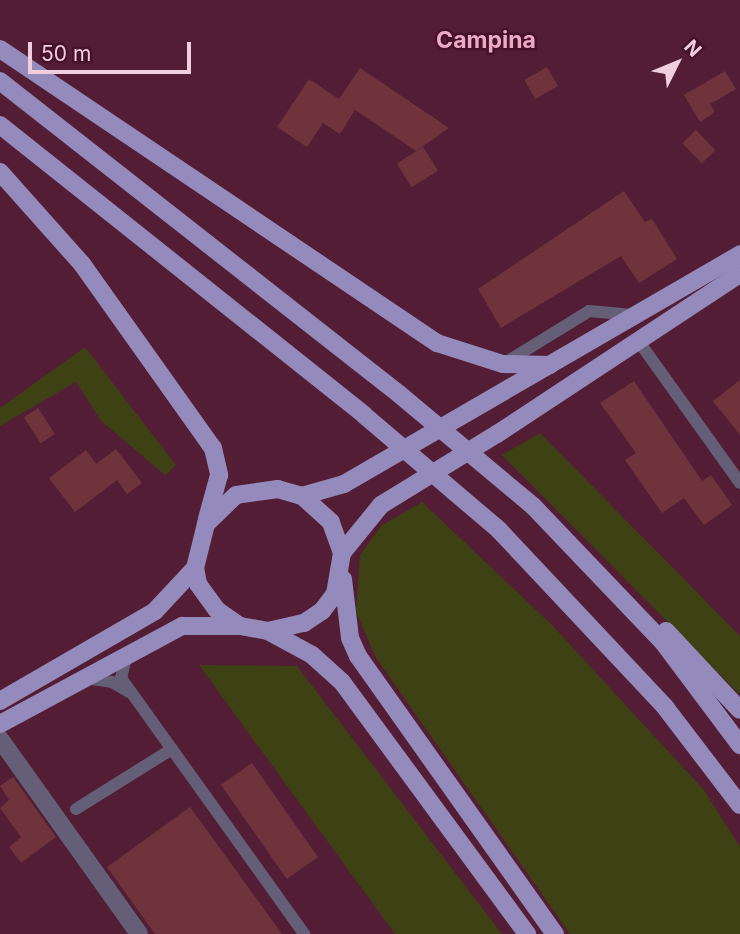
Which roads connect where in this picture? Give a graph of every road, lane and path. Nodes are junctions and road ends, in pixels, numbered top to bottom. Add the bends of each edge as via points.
1 (0, 49) edge
2 (0, 81) edge
3 (0, 125) edge
4 (0, 172) edge
5 (740, 254) edge
6 (740, 274) edge
7 (633, 315) junction
8 (637, 339) junction
9 (503, 364) junction
10 (551, 365) junction
11 (740, 483) edge
12 (302, 496) junction
13 (199, 545) junction
14 (342, 553) junction
15 (195, 569) junction
16 (342, 573) junction
17 (614, 587) junction
18 (240, 626) junction
19 (268, 631) junction
20 (129, 651) junction
21 (82, 678) junction
22 (132, 694) junction
23 (0, 701) edge
24 (740, 710) edge
25 (0, 724) edge
26 (0, 739) edge
27 (740, 745) edge
28 (172, 749) junction
29 (740, 805) edge
30 (76, 809) dead end
31 (139, 934) edge
32 (304, 934) edge
33 (527, 934) edge
34 (555, 934) edge

1 - 9 main road via 437,343
2 - 17 main road, bridge via 399,394 533,506
3 - 29 main road, bridge via 364,415 499,530 665,707
4 - 13 main road via 82,264 213,448 219,475
5 - 7 main road
6 - 8 main road
7 - 9 lane via 589,310
7 - 10 main road
8 - 11 lane
8 - 14 main road via 497,434 381,505
9 - 10 main road
10 - 12 main road via 344,484
12 - 13 main road via 268,489 236,495 206,524
12 - 14 main road via 331,522
13 - 15 main road
14 - 16 main road
15 - 18 main road via 206,598
15 - 23 main road via 155,611
16 - 19 main road via 322,611 304,623
16 - 34 main road via 350,638 358,656
17 - 24 main road via 664,628
17 - 27 main road via 663,642
18 - 19 main road
18 - 20 main road via 182,626
19 - 33 main road via 312,655 342,682
20 - 21 main road
20 - 22 lane via 121,678
21 - 22 lane via 112,682
21 - 25 main road
22 - 28 lane
26 - 31 street
28 - 30 lane
28 - 32 lane

